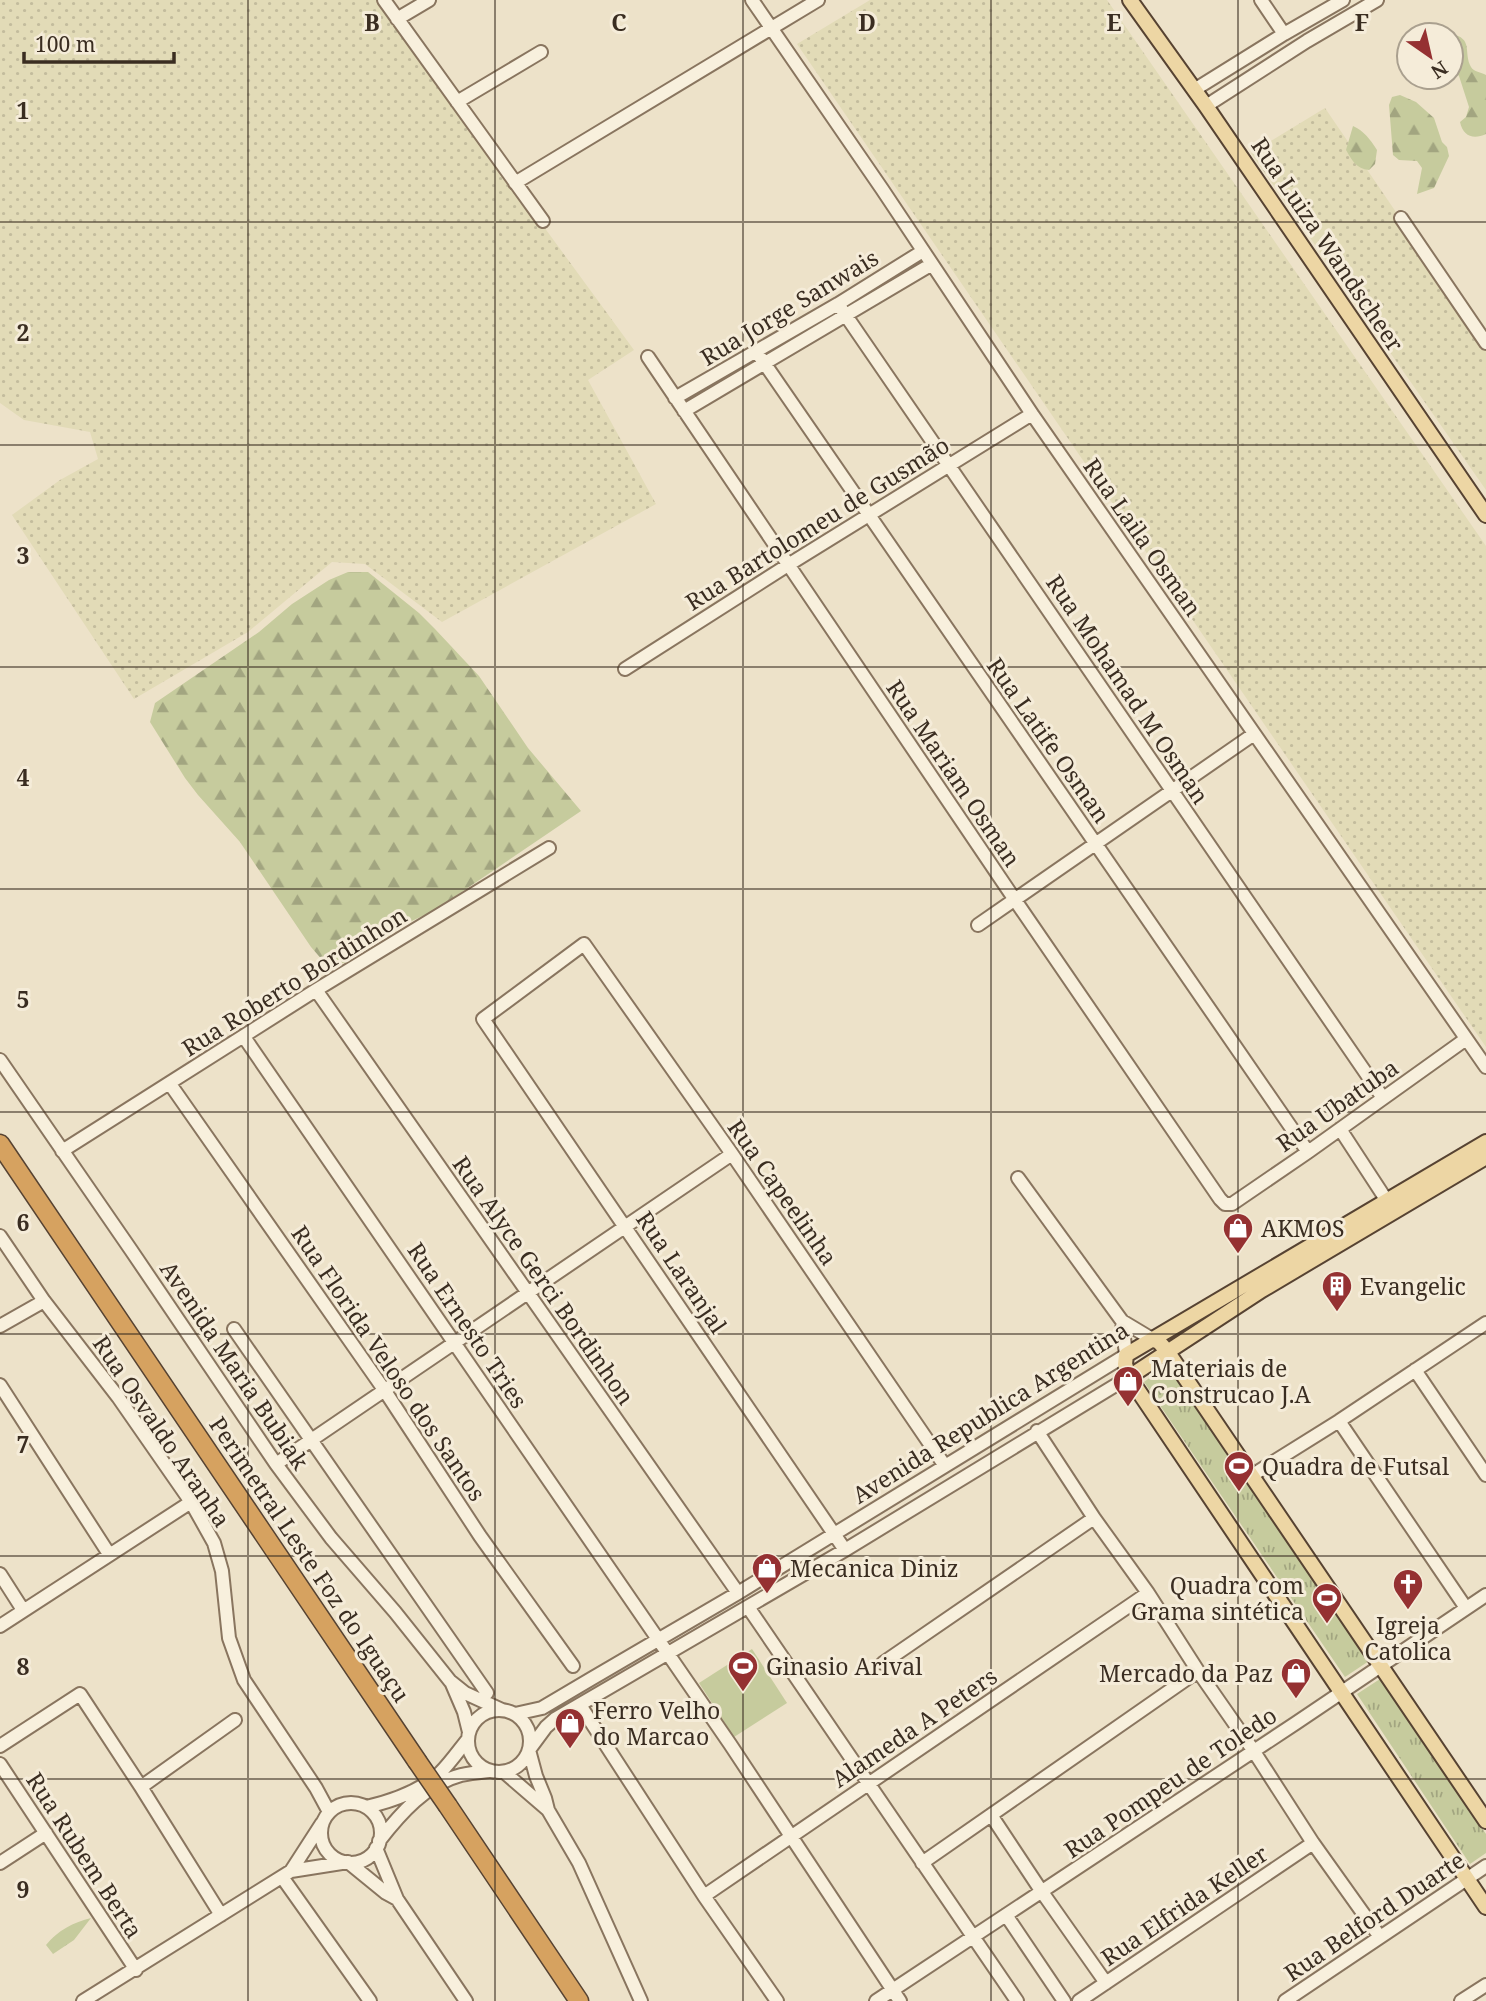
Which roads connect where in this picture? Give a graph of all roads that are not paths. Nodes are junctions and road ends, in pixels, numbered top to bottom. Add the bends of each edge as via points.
1 (384, 0) edge
2 (429, 0) edge
3 (752, 0) edge
4 (818, 0) edge
5 (1130, 0) edge
6 (1261, 0) edge
7 (1343, 0) edge
8 (1377, 0) edge
9 (397, 19) junction
10 (772, 28) junction
11 (1284, 34) junction
12 (541, 51) dead end
13 (1194, 90) junction
14 (457, 102) junction
15 (1206, 106) junction
16 (515, 183) junction
17 (1401, 218) dead end
18 (542, 221) dead end
19 (923, 251) junction
20 (932, 264) junction
21 (838, 304) junction
22 (846, 316) junction
23 (1486, 343) edge
24 (756, 351) junction
25 (648, 357) dead end
26 (763, 363) junction
27 (675, 398) junction
28 (684, 411) junction
29 (1032, 414) junction
30 (949, 465) junction
31 (868, 515) junction
32 (1486, 515) edge
33 (788, 565) junction
34 (625, 668) dead end
35 (1254, 734) junction
36 (1172, 791) junction
37 (1095, 844) junction
38 (549, 848) dead end
39 (1015, 900) junction
40 (978, 925) dead end
41 (316, 990) junction
42 (483, 1019) joint
43 (244, 1037) junction
44 (1466, 1039) junction
45 (0, 1060) edge
46 (1486, 1067) edge
47 (170, 1084) junction
48 (1383, 1098) junction
49 (1340, 1129) junction
50 (1486, 1142) edge
51 (0, 1144) edge
52 (62, 1151) junction
53 (1308, 1152) junction
54 (732, 1154) junction
55 (1486, 1157) edge
56 (1018, 1178) dead end
57 (1387, 1201) junction
58 (1232, 1204) joint
59 (626, 1227) junction
60 (0, 1237) edge
61 (527, 1294) junction
62 (44, 1301) junction
63 (1122, 1321) junction
64 (1486, 1323) edge
65 (0, 1326) edge
66 (233, 1329) dead end
67 (1152, 1339) junction
68 (456, 1343) junction
69 (1167, 1351) junction
70 (1126, 1355) junction
71 (1415, 1370) junction
72 (1129, 1377) junction
73 (0, 1385) edge
74 (386, 1391) junction
75 (1339, 1421) junction
76 (1037, 1431) junction
77 (311, 1441) junction
78 (276, 1464) junction
79 (945, 1466) junction
80 (1486, 1475) edge
81 (1251, 1476) junction
82 (191, 1502) junction
83 (1094, 1518) junction
84 (834, 1534) junction
85 (845, 1550) junction
86 (109, 1554) junction
87 (0, 1574) edge
88 (738, 1593) junction
89 (1148, 1593) junction
90 (1486, 1595) edge
91 (748, 1606) junction
92 (1466, 1608) junction
93 (23, 1610) junction
94 (0, 1626) edge
95 (656, 1639) junction
96 (667, 1654) junction
97 (883, 1663) dead end
98 (1380, 1666) junction
99 (573, 1667) dead end
100 (1198, 1671) junction
101 (450, 1681) junction
102 (1342, 1691) junction
103 (487, 1693) dead end
104 (580, 1705) junction
105 (502, 1710) junction
106 (515, 1714) junction
107 (235, 1720) dead end
108 (468, 1735) junction
109 (0, 1746) edge
110 (529, 1750) junction
111 (1253, 1750) junction
112 (0, 1764) edge
113 (490, 1771) junction
114 (504, 1772) junction
115 (868, 1783) junction
116 (141, 1787) junction
117 (366, 1807) junction
118 (548, 1810) junction
119 (991, 1815) junction
120 (326, 1818) junction
121 (1486, 1821) edge
122 (46, 1833) junction
123 (792, 1837) junction
124 (1313, 1843) junction
125 (377, 1845) junction
126 (348, 1862) junction
127 (0, 1863) edge
128 (922, 1863) junction
129 (1486, 1866) edge
130 (287, 1874) junction
131 (1467, 1879) junction
132 (1042, 1892) junction
133 (704, 1896) junction
134 (397, 1899) junction
135 (1486, 1907) edge
136 (221, 1915) junction
137 (1006, 1916) junction
138 (1380, 1937) junction
139 (973, 1938) junction
140 (136, 1970) junction
141 (1106, 1983) junction
142 (1486, 1984) edge
143 (893, 1990) junction
144 (83, 2001) edge
145 (370, 2001) edge
146 (466, 2001) edge
147 (579, 2001) edge
148 (640, 2001) edge
149 (778, 2001) edge
150 (876, 2001) edge
151 (900, 2001) edge
152 (1017, 2001) edge
153 (1064, 2001) edge
154 (1079, 2001) edge
155 (1285, 2001) edge
156 (1461, 2001) edge

1 - 9 street
2 - 9 street
3 - 10 street, Rua Laila Osman
4 - 10 street
5 - 13 main road, Rua Luiza Wandscheer
6 - 11 street
7 - 11 street
8 - 15 street
9 - 14 street
10 - 16 street
10 - 19 street, Rua Laila Osman
11 - 13 street
12 - 14 street
13 - 15 main road, Rua Luiza Wandscheer
14 - 16 street
15 - 32 main road, Rua Luiza Wandscheer
16 - 18 street
17 - 23 street
19 - 20 street, Rua Laila Osman
19 - 21 street, Rua Jorge Sanwais
20 - 22 street, Rua Jorge Sanwais
20 - 29 street, Rua Laila Osman
21 - 22 street, Rua Mohamad M Osman
21 - 24 street, Rua Jorge Sanwais
22 - 26 street, Rua Jorge Sanwais
22 - 30 street, Rua Mohamad M Osman
24 - 26 street, Rua Latife Osman
24 - 27 street, Rua Jorge Sanwais
25 - 27 street, Rua Mariam Osman
26 - 28 street, Rua Jorge Sanwais
26 - 31 street, Rua Latife Osman
27 - 28 street, Rua Mariam Osman
28 - 33 street, Rua Mariam Osman
29 - 30 street, Rua Bartolomeu de Gusmão
29 - 35 street, Rua Laila Osman
30 - 31 street, Rua Bartolomeu de Gusmão
30 - 36 street, Rua Mohamad M Osman
31 - 33 street, Rua Bartolomeu de Gusmão
31 - 37 street, Rua Latife Osman
33 - 34 street, Rua Bartolomeu de Gusmão
33 - 39 street, Rua Mariam Osman
35 - 36 street
35 - 44 street, Rua Laila Osman
36 - 37 street
36 - 48 street, Rua Mohamad M Osman
37 - 39 street
37 - 53 street, Rua Latife Osman
38 - 41 street, Rua Roberto Bordinhon
39 - 40 street
39 - 58 street, Rua Mariam Osman via 1220,1199
41 - 43 street, Rua Roberto Bordinhon
41 - 61 street, Rua Alyce Gerci Bordinhon
42 - 54 street, Rua Capeelinha via 584,944
42 - 59 street, Rua Laranjal
43 - 47 street, Rua Roberto Bordinhon
43 - 68 street, Rua Ernesto Tries
44 - 46 street, Rua Laila Osman
44 - 48 street, Rua Ubatuba
45 - 52 street, Avenida Maria Bubiak
47 - 52 street, Rua Roberto Bordinhon
47 - 74 street, Rua Florida Veloso dos Santos
48 - 49 street, Rua Ubatuba
49 - 53 street, Rua Ubatuba
49 - 57 street
50 - 57 main road, Avenida Republica Argentina
51 - 147 highway, Perimetral Leste Foz do Iguaçu, bridge
52 - 78 street, Avenida Maria Bubiak
53 - 58 street, Rua Ubatuba
54 - 59 street
54 - 79 street, Rua Capeelinha
55 - 69 main road, Avenida Republica Argentina
56 - 63 street
57 - 67 main road, Avenida Republica Argentina
59 - 61 street
59 - 84 street, Rua Laranjal
60 - 62 street, Rua Osvaldo Aranha
61 - 68 street
61 - 88 street, Rua Alyce Gerci Bordinhon
62 - 65 street
62 - 82 street, Rua Osvaldo Aranha
63 - 67 street
63 - 70 street
64 - 71 street
66 - 77 street
67 - 69 main road
67 - 70 main road, Avenida Republica Argentina
68 - 74 street
68 - 95 street, Rua Ernesto Tries
69 - 72 main road, Avenida Republica Argentina
69 - 81 main road
70 - 72 main road
70 - 79 street, Avenida Republica Argentina
71 - 75 street
71 - 80 street
72 - 76 street, Avenida Republica Argentina
72 - 102 main road
73 - 86 street
74 - 77 street
74 - 99 street, Rua Florida Veloso dos Santos via 480,1536
75 - 81 street
75 - 92 street
76 - 83 street
76 - 85 street, Avenida Republica Argentina
77 - 78 street
77 - 103 street
78 - 101 street, Avenida Maria Bubiak
79 - 84 street, Avenida Republica Argentina
81 - 98 main road
82 - 86 street
82 - 120 street, Rua Osvaldo Aranha via 214,1543 222,1570 229,1638 244,1680 316,1788
83 - 89 street
83 - 97 street
84 - 85 street, Rua Laranjal
84 - 88 street, Avenida Republica Argentina
85 - 91 street, Avenida Republica Argentina
86 - 93 street
87 - 93 street
88 - 95 street, Avenida Republica Argentina
89 - 100 street
89 - 115 street, Alameda A Peters
90 - 92 street, Rua Pompeu de Toledo
91 - 96 street, Avenida Republica Argentina
91 - 115 street
92 - 98 street, Rua Pompeu de Toledo
93 - 94 street
95 - 96 street, Rua Ernesto Tries
95 - 106 street, Avenida Republica Argentina via 542,1708
96 - 104 street, Avenida Republica Argentina
96 - 123 street, Rua Ernesto Tries
98 - 102 street, Rua Pompeu de Toledo
98 - 121 main road
100 - 111 street
100 - 119 street
101 - 105 street, Avenida Maria Bubiak
101 - 108 street, Avenida Maria Bubiak
102 - 111 street, Rua Pompeu de Toledo
102 - 131 main road
104 - 110 street, Avenida Republica Argentina via 545,1727
104 - 133 street
105 - 106 street
105 - 108 street via 482,1715
106 - 110 street via 529,1730
107 - 116 street
108 - 113 street via 473,1759
108 - 117 street via 427,1783
109 - 116 street via 80,1694
110 - 114 street via 517,1767
110 - 118 street
111 - 124 street
111 - 132 street, Rua Pompeu de Toledo
112 - 122 street, Rua Rubem Berta
113 - 114 street
113 - 125 street via 463,1774 434,1788 404,1811
114 - 118 street
115 - 123 street, Alameda A Peters
115 - 128 street
116 - 136 street
117 - 120 street via 347,1803
117 - 125 street via 378,1822
118 - 148 street via 579,1864
119 - 128 street
119 - 132 street
120 - 126 street via 321,1837 326,1849
120 - 130 street
122 - 127 street
122 - 140 street, Rua Rubem Berta
123 - 133 street, Alameda A Peters
123 - 143 street, Rua Ernesto Tries
124 - 138 street
124 - 141 street, Rua Elfrida Keller
125 - 126 street via 367,1857
125 - 134 street
126 - 130 street
126 - 134 street
128 - 139 street
129 - 131 street, Rua Belford Duarte
130 - 136 street
130 - 145 street
131 - 135 main road
131 - 138 street, Rua Belford Duarte
132 - 137 street, Rua Pompeu de Toledo
132 - 141 street
133 - 149 street
134 - 146 street
136 - 140 street
137 - 139 street, Rua Pompeu de Toledo
137 - 153 street
138 - 155 street, Rua Belford Duarte
139 - 143 street, Rua Pompeu de Toledo
139 - 152 street
140 - 144 street
141 - 154 street, Rua Elfrida Keller
142 - 156 street
143 - 150 street, Rua Pompeu de Toledo
143 - 151 street, Rua Ernesto Tries

